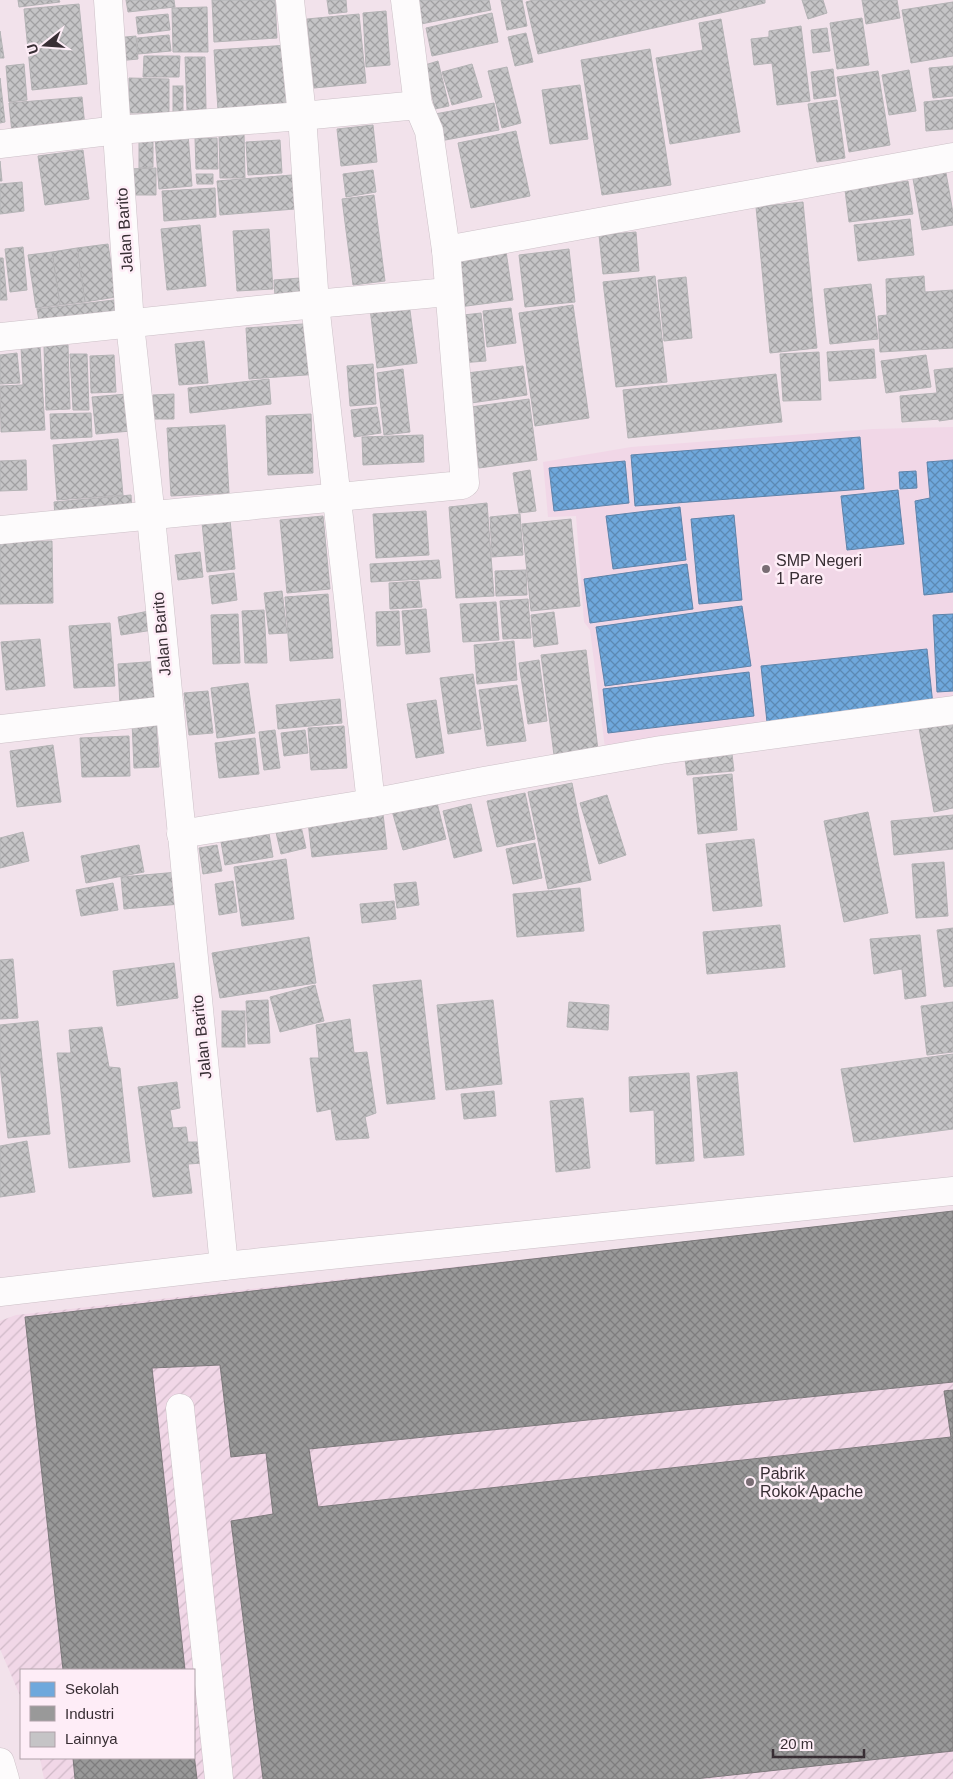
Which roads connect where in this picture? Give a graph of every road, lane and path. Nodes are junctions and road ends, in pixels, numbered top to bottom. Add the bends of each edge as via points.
1 (108, 0) edge
2 (290, 0) edge
3 (406, 0) edge
4 (418, 105) junction
5 (302, 116) junction
6 (118, 130) junction
7 (0, 144) edge
8 (953, 157) edge
9 (446, 250) junction
10 (448, 292) junction
11 (316, 304) junction
12 (130, 324) junction
13 (0, 337) edge
14 (336, 498) junction
15 (151, 516) junction
16 (0, 530) edge
17 (168, 710) junction
18 (953, 710) edge
19 (0, 729) edge
20 (371, 803) junction
21 (181, 834) junction
22 (953, 1190) edge
23 (224, 1266) junction
24 (0, 1292) edge
25 (180, 1408) dead end
26 (0, 1762) edge
27 (5, 1779) edge
28 (219, 1779) edge

1 - 6 street, Jalan Barito
2 - 5 street
3 - 4 street
4 - 5 street
4 - 9 street via 429,131
5 - 6 street
5 - 11 street
6 - 7 street
6 - 12 street, Jalan Barito
8 - 9 street
9 - 10 street
10 - 11 street
10 - 14 street via 465,483
11 - 12 street
11 - 14 street
12 - 13 street
12 - 15 street, Jalan Barito
14 - 15 street
14 - 20 street
15 - 16 street
15 - 17 street, Jalan Barito
17 - 19 street
17 - 21 street, Jalan Barito
18 - 20 street via 661,750
20 - 21 street
21 - 23 street, Jalan Barito
22 - 23 street
23 - 24 street
25 - 28 street
26 - 27 street

